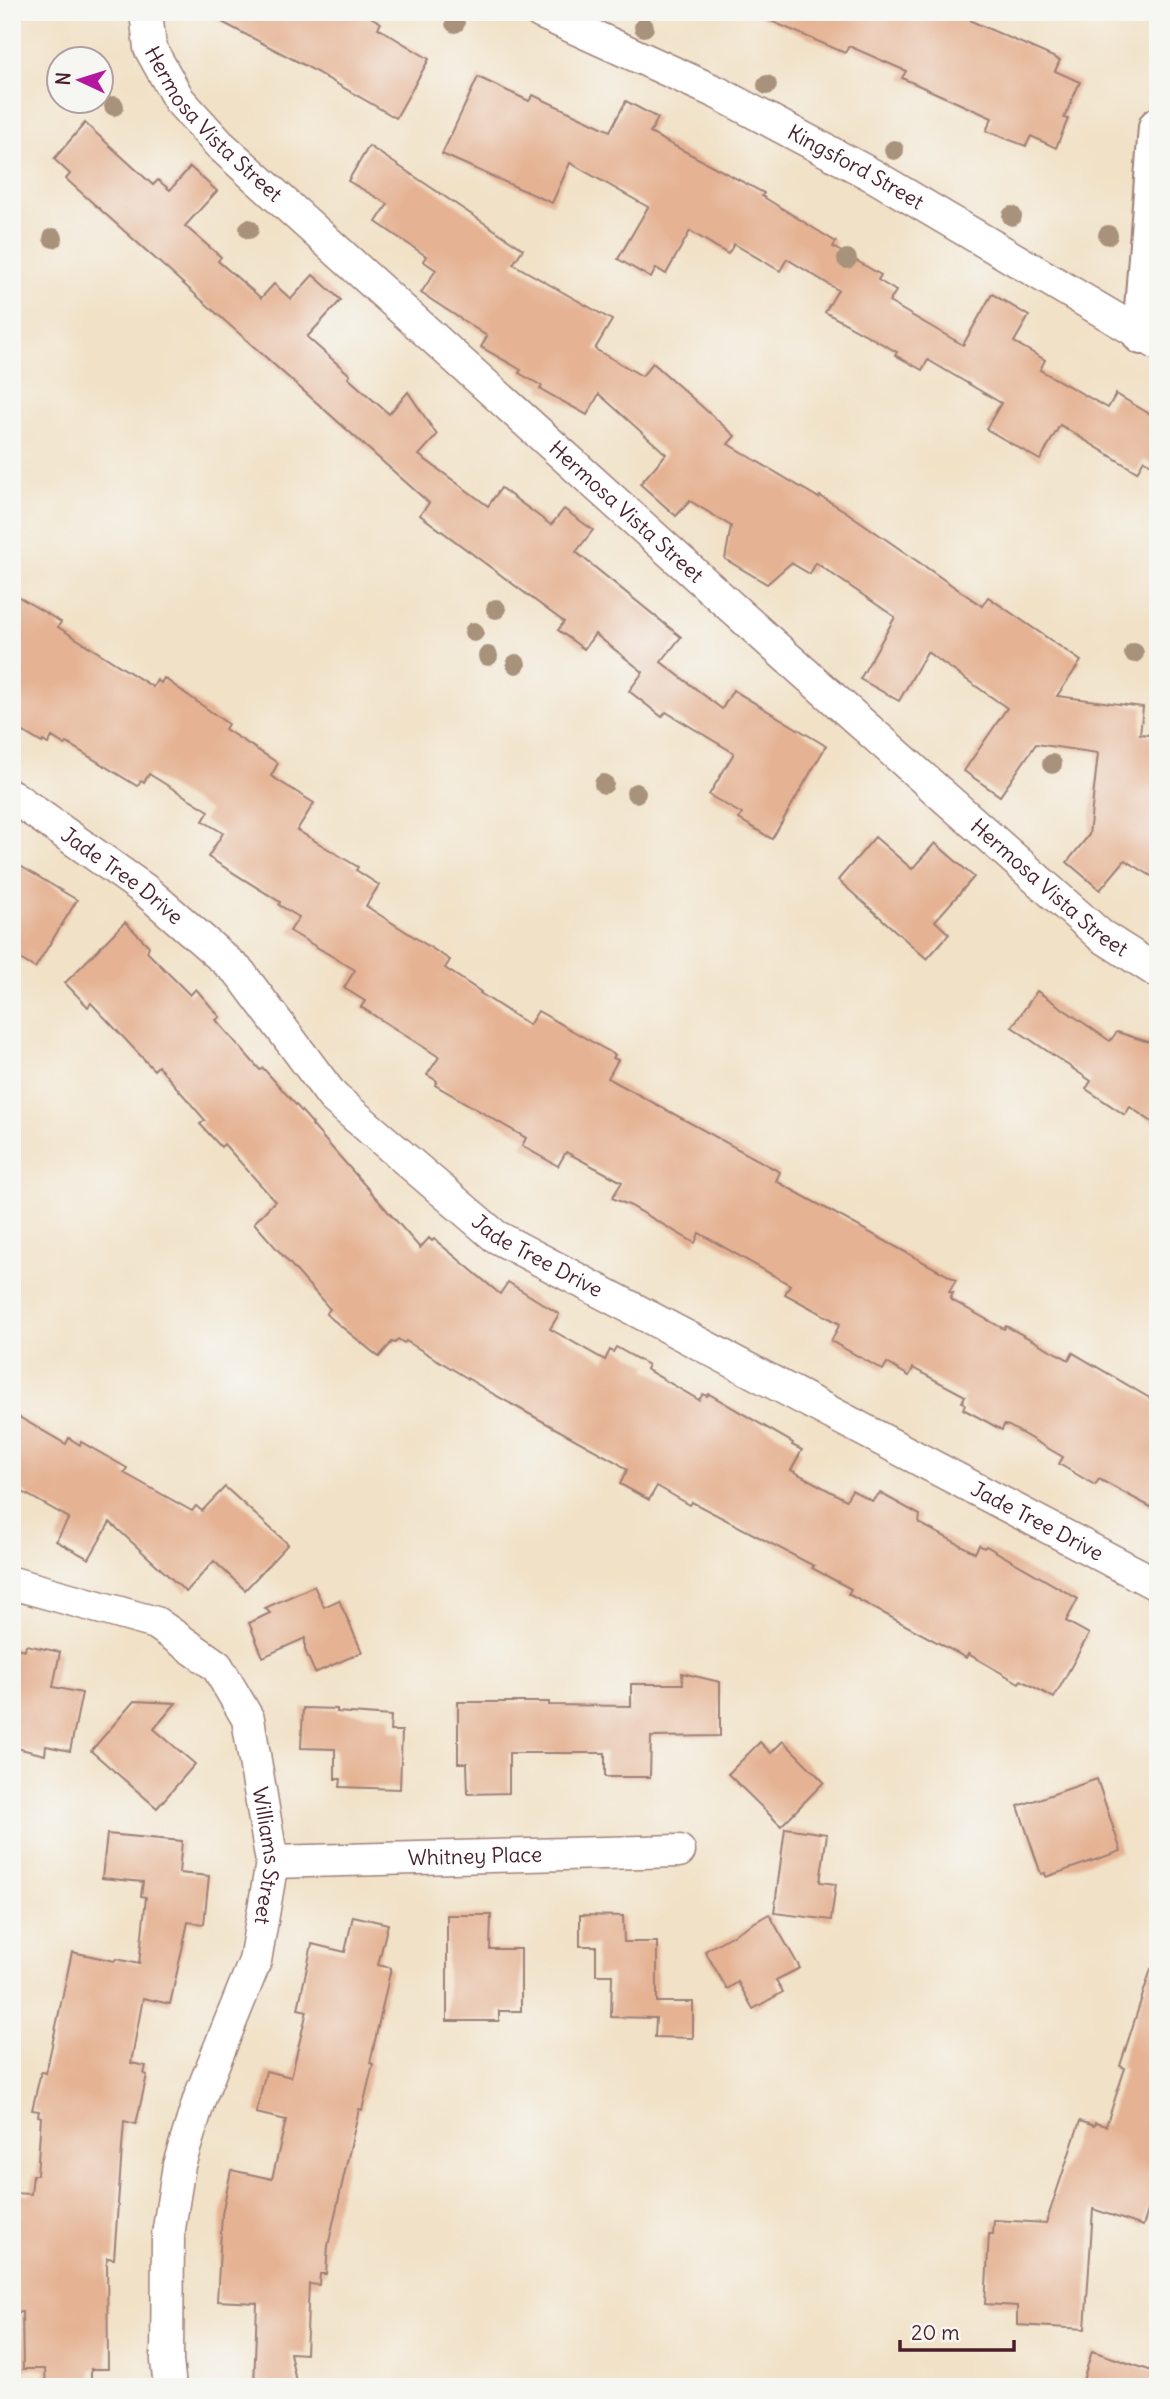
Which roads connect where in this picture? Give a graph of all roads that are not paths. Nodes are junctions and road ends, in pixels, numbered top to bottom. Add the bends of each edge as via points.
1 (146, 12) edge
2 (540, 12) edge
3 (1158, 127) edge
4 (1150, 339) edge
5 (12, 796) edge
6 (1158, 972) edge
7 (12, 1583) edge
8 (1158, 1585) edge
9 (679, 1851) dead end
10 (272, 1862) junction
11 (170, 2387) edge

1 - 6 street, Hermosa Vista Street via 150,48 173,90 219,144 1100,935
2 - 4 street, Kingsford Street via 718,93 874,176
3 - 4 street
5 - 8 street, Jade Tree Drive via 145,890 240,973 333,1097 495,1236
7 - 10 street, Williams Street via 156,1623 216,1666 248,1719
9 - 10 street, Whitney Place
10 - 11 street, Williams Street via 255,1961 200,2097 179,2165 168,2235

